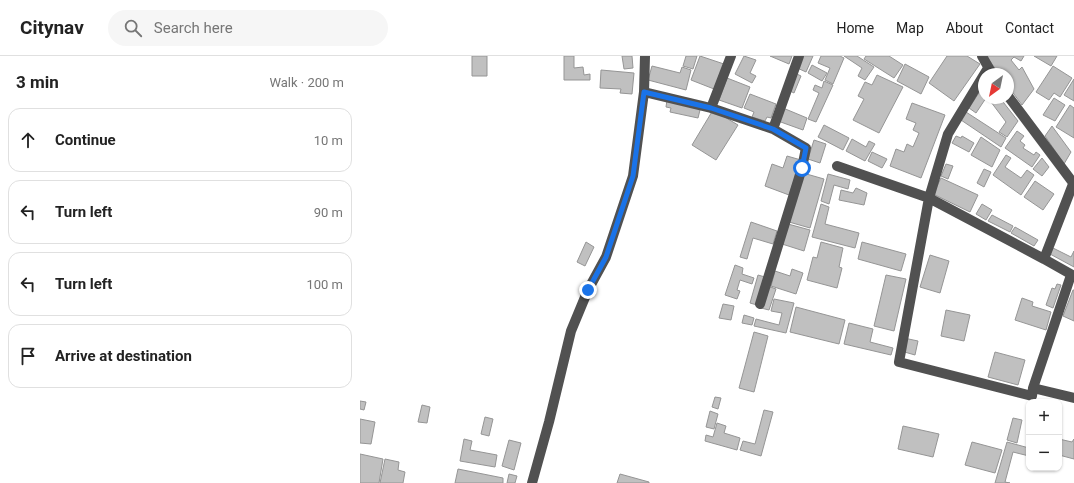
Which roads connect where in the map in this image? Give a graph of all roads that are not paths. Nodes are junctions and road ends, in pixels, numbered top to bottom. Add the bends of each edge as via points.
1 (645, 56) edge
2 (731, 56) edge
3 (799, 56) edge
4 (982, 56) edge
5 (988, 68) edge
6 (978, 89) edge
7 (644, 92) junction
8 (1014, 104) edge
9 (711, 108) junction
10 (773, 129) junction
11 (837, 166) dead end
12 (1074, 184) edge
13 (928, 198) junction
14 (1044, 259) junction
15 (1072, 275) edge
16 (760, 304) dead end
17 (1033, 388) junction
18 (1074, 398) edge
19 (532, 483) edge

1 - 7 street
2 - 9 street
3 - 10 street
4 - 5 street
6 - 13 street via 948,134
7 - 9 street
7 - 19 street via 633,176 606,257 588,290 571,331
8 - 12 street
9 - 10 street
10 - 16 street via 806,148
11 - 13 street
12 - 14 street
13 - 14 street
13 - 17 street via 899,362 1032,396
14 - 15 street
15 - 17 street
17 - 18 street

